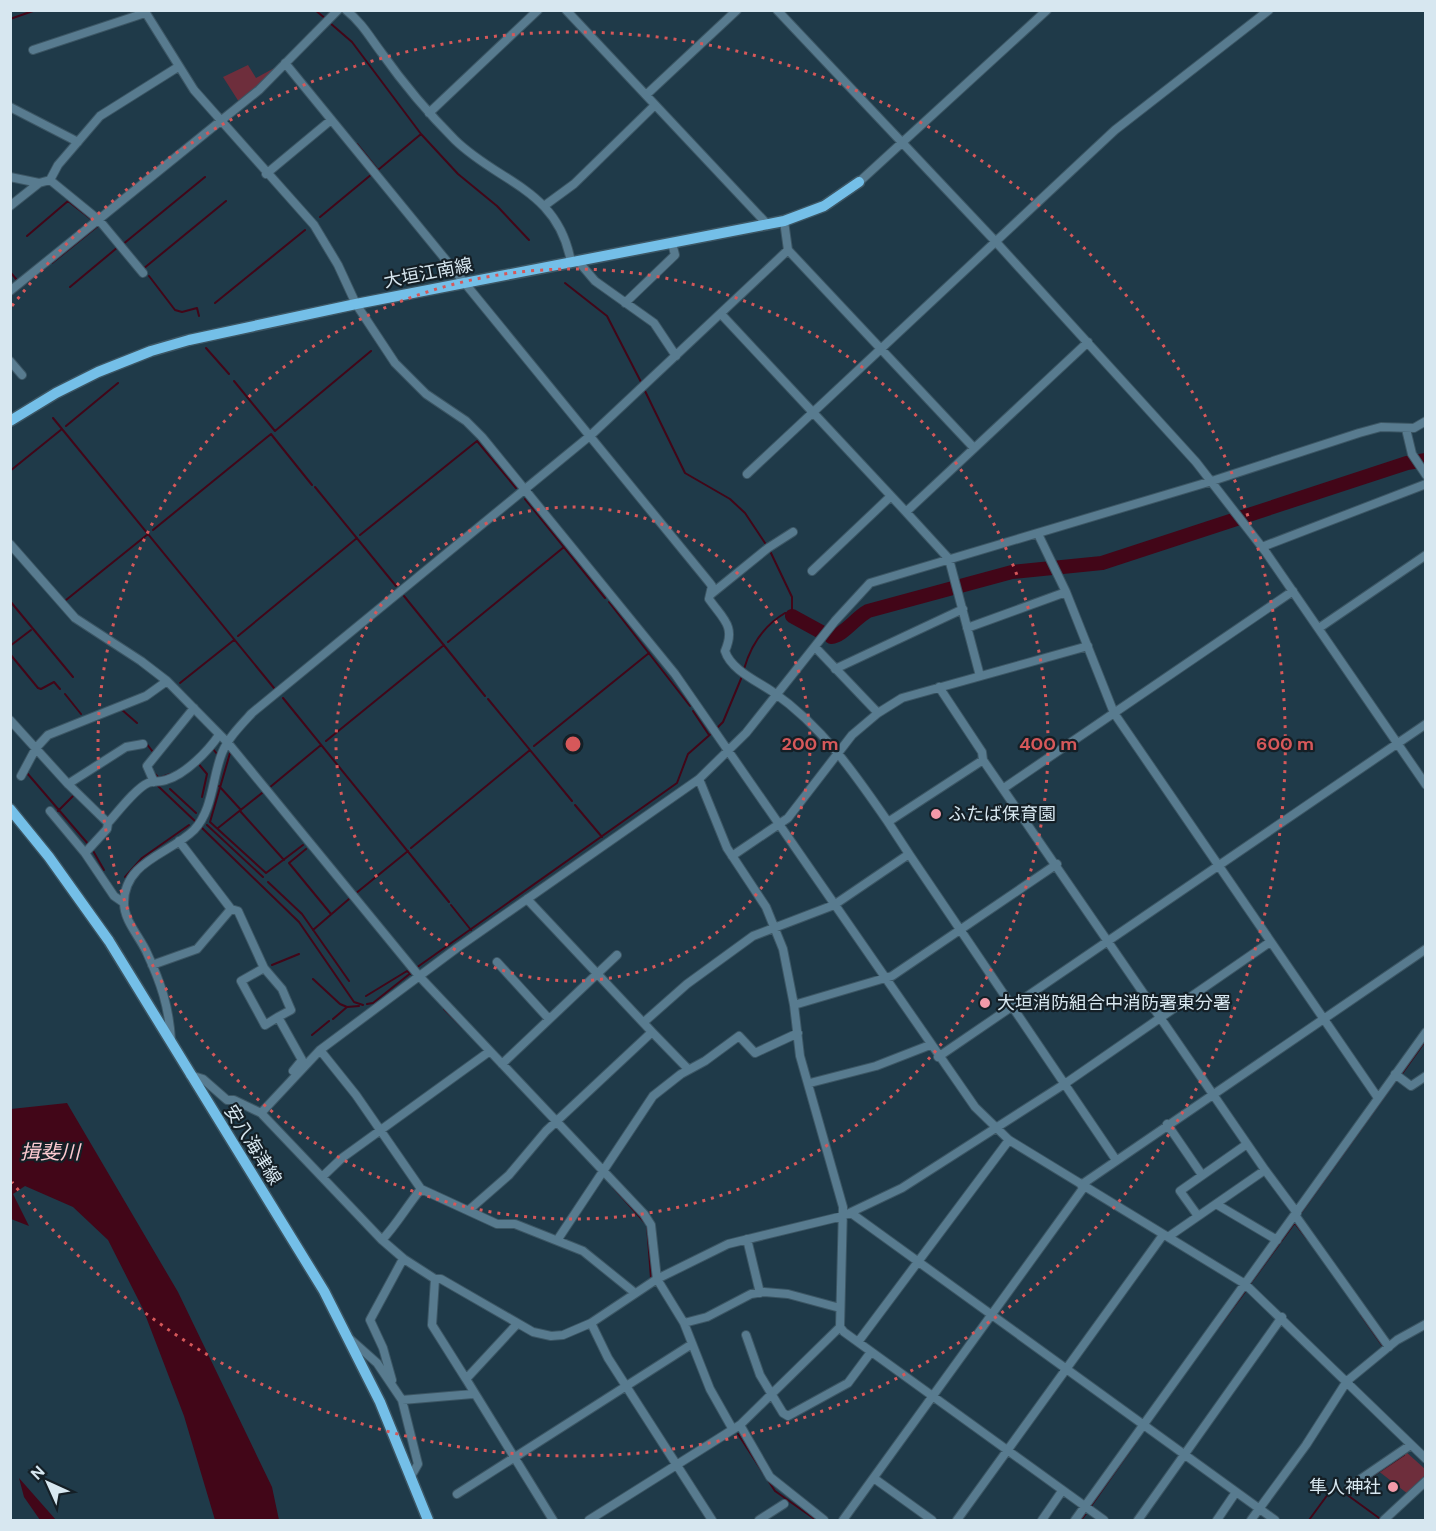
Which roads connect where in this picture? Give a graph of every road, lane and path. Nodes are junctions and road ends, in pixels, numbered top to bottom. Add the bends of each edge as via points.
1 (338, 10) edge
2 (346, 10) edge
3 (538, 10) edge
4 (566, 10) edge
5 (737, 10) edge
6 (777, 10) edge
7 (1047, 10) edge
8 (1269, 10) edge
9 (144, 12) edge
10 (33, 50) dead end
11 (285, 63) junction
12 (178, 67) junction
13 (646, 95) junction
14 (655, 105) junction
15 (10, 107) edge
16 (429, 113) junction
17 (220, 120) junction
18 (331, 120) junction
19 (78, 142) junction
20 (902, 144) junction
21 (266, 174) junction
22 (10, 177) edge
23 (50, 180) junction
24 (859, 182) joint
25 (39, 183) junction
26 (10, 206) edge
27 (544, 206) junction
28 (99, 220) junction
29 (784, 221) junction
30 (768, 225) junction
31 (996, 242) junction
32 (672, 243) junction
33 (788, 250) junction
34 (575, 261) junction
35 (143, 273) dead end
36 (466, 283) junction
37 (10, 291) edge
38 (625, 303) junction
39 (356, 304) junction
40 (721, 314) junction
41 (1088, 342) junction
42 (882, 348) junction
43 (676, 356) junction
44 (10, 361) edge
45 (22, 375) dead end
46 (813, 412) junction
47 (1425, 421) edge
48 (10, 422) edge
49 (1406, 429) junction
50 (591, 435) junction
51 (974, 448) junction
52 (747, 474) dead end
53 (1425, 475) edge
54 (1212, 481) junction
55 (1425, 484) edge
56 (524, 490) junction
57 (891, 496) junction
58 (906, 512) junction
59 (793, 532) dead end
60 (1038, 534) junction
61 (10, 544) edge
62 (1262, 547) junction
63 (18, 553) junction
64 (1425, 555) edge
65 (10, 559) edge
66 (949, 559) junction
67 (812, 571) dead end
68 (1293, 591) junction
69 (1066, 592) junction
70 (710, 595) junction
71 (963, 609) junction
72 (967, 628) junction
73 (1319, 628) junction
74 (1088, 646) junction
75 (815, 647) junction
76 (835, 669) junction
77 (980, 676) junction
78 (167, 681) junction
79 (939, 687) junction
80 (776, 694) junction
81 (194, 708) junction
82 (1114, 712) junction
83 (878, 713) junction
84 (10, 720) edge
85 (1425, 724) edge
86 (219, 735) junction
87 (228, 743) junction
88 (1397, 743) junction
89 (143, 744) dead end
90 (36, 748) junction
91 (729, 752) junction
92 (839, 752) junction
93 (983, 760) junction
94 (21, 776) dead end
95 (699, 779) junction
96 (154, 782) junction
97 (68, 784) junction
98 (1425, 785) edge
99 (1004, 788) junction
100 (10, 809) edge
101 (50, 811) dead end
102 (888, 822) junction
103 (108, 823) junction
104 (780, 825) junction
105 (179, 841) junction
106 (85, 853) junction
107 (909, 854) junction
108 (732, 856) junction
109 (1057, 864) junction
110 (1218, 865) junction
111 (527, 899) junction
112 (124, 903) junction
113 (834, 905) junction
114 (231, 909) junction
115 (775, 928) junction
116 (960, 930) junction
117 (1109, 940) junction
118 (1270, 942) junction
119 (1425, 949) edge
120 (617, 954) dead end
121 (496, 962) dead end
122 (152, 965) junction
123 (264, 968) junction
124 (598, 973) junction
125 (419, 976) junction
126 (884, 978) junction
127 (794, 1005) junction
128 (1013, 1005) junction
129 (1162, 1016) junction
130 (278, 1017) junction
131 (549, 1019) junction
132 (1322, 1019) junction
133 (644, 1022) junction
134 (652, 1032) junction
135 (1425, 1032) edge
136 (798, 1033) junction
137 (171, 1043) junction
138 (930, 1045) junction
139 (320, 1050) junction
140 (490, 1051) junction
141 (938, 1057) junction
142 (502, 1064) junction
143 (688, 1069) junction
144 (1395, 1074) junction
145 (190, 1076) junction
146 (1425, 1076) edge
147 (290, 1082) junction
148 (810, 1083) junction
149 (1066, 1083) junction
150 (1213, 1092) junction
151 (1378, 1098) junction
152 (261, 1113) junction
153 (557, 1121) junction
154 (1167, 1124) junction
155 (995, 1129) junction
156 (381, 1130) junction
157 (1008, 1140) junction
158 (1248, 1144) junction
159 (1116, 1160) junction
160 (1265, 1170) junction
161 (605, 1172) junction
162 (1202, 1175) junction
163 (322, 1177) junction
164 (1082, 1186) junction
165 (420, 1189) junction
166 (1216, 1204) junction
167 (469, 1210) junction
168 (847, 1214) junction
169 (1296, 1214) junction
170 (1198, 1216) junction
171 (1166, 1236) junction
172 (558, 1239) junction
173 (747, 1239) junction
174 (382, 1240) junction
175 (1277, 1240) junction
176 (403, 1259) junction
177 (918, 1262) junction
178 (435, 1279) junction
179 (657, 1279) junction
180 (1245, 1284) junction
181 (635, 1293) junction
182 (760, 1293) junction
183 (840, 1308) junction
184 (992, 1316) junction
185 (1282, 1317) junction
186 (591, 1323) junction
187 (684, 1323) junction
188 (518, 1324) junction
189 (1425, 1324) edge
190 (840, 1327) junction
191 (746, 1335) dead end
192 (350, 1339) junction
193 (858, 1342) junction
194 (692, 1344) junction
195 (1389, 1347) junction
196 (872, 1352) junction
197 (1066, 1370) junction
198 (465, 1379) junction
199 (1347, 1381) junction
200 (626, 1386) junction
201 (473, 1394) junction
202 (771, 1394) junction
203 (399, 1396) junction
204 (934, 1398) junction
205 (1146, 1426) junction
206 (736, 1427) junction
207 (1409, 1446) junction
208 (1008, 1451) junction
209 (1185, 1454) junction
210 (513, 1458) junction
211 (1425, 1459) edge
212 (675, 1464) junction
213 (410, 1478) junction
214 (875, 1479) junction
215 (1425, 1481) edge
216 (1349, 1487) dead end
217 (1062, 1491) junction
218 (1236, 1492) junction
219 (457, 1494) dead end
220 (784, 1504) dead end
221 (1087, 1509) junction
222 (1259, 1509) junction
223 (428, 1521) edge
224 (554, 1521) edge
225 (589, 1521) edge
226 (712, 1521) edge
227 (759, 1521) edge
228 (824, 1521) edge
229 (843, 1521) edge
230 (932, 1521) edge
231 (957, 1521) edge
232 (1042, 1521) edge
233 (1075, 1521) edge
234 (1104, 1521) edge
235 (1137, 1521) edge
236 (1217, 1521) edge
237 (1251, 1521) edge
238 (1275, 1521) edge
239 (1384, 1521) edge

1 - 11 street
2 - 16 street via 365,27
3 - 16 street
4 - 13 street
5 - 13 street
6 - 20 street
7 - 20 street
8 - 31 street via 1115,130
9 - 10 street
9 - 12 street
11 - 17 street via 259,90
11 - 18 street
12 - 17 street
12 - 19 street via 100,116
13 - 14 street
14 - 27 street via 574,184
14 - 30 street
15 - 19 street
16 - 27 street via 462,146 521,185
17 - 21 street
17 - 28 street
18 - 21 street
18 - 36 street
19 - 23 street
20 - 24 street
20 - 31 street
21 - 39 street via 314,225
22 - 25 street
23 - 25 street
23 - 28 street
24 - 29 main road, 大垣江南線 via 824,206
25 - 26 street
27 - 34 street
28 - 35 street
28 - 37 street
29 - 30 main road, 大垣江南線
29 - 33 street
30 - 32 main road, 大垣江南線
31 - 41 street
31 - 42 street
32 - 34 main road, 大垣江南線
32 - 38 street via 675,255
33 - 40 street
33 - 42 street
34 - 36 main road, 大垣江南線
34 - 38 street
36 - 39 main road, 大垣江南線
36 - 50 street
38 - 43 street via 654,323
39 - 48 main road, 大垣江南線 via 151,351 76,382
39 - 56 street via 409,379 466,421
40 - 43 street
40 - 46 street
41 - 51 street
41 - 54 street
42 - 46 street
42 - 51 street
43 - 50 street
44 - 45 street
46 - 52 street
46 - 57 street
47 - 49 street
49 - 53 street via 1412,454
49 - 54 street via 1359,432
50 - 56 street
50 - 70 street via 712,586
51 - 58 street
54 - 60 street
54 - 62 street
55 - 62 street
56 - 87 street via 252,713
56 - 91 street via 675,674
57 - 58 street
57 - 67 street
58 - 66 street
59 - 70 street
60 - 66 street
60 - 69 street
61 - 63 street
62 - 68 street
63 - 65 street
63 - 78 street via 75,618
64 - 73 street
66 - 71 street
66 - 75 street via 870,583
68 - 73 street
68 - 82 street
69 - 72 street
69 - 74 street
70 - 80 street via 730,629 724,651 727,657 743,673
71 - 72 street
71 - 76 street
72 - 77 street
73 - 88 street
74 - 77 street
74 - 82 street
75 - 76 street
75 - 80 street
76 - 83 street
77 - 79 street
78 - 81 street
78 - 90 street via 146,696 61,728
79 - 83 street via 902,699
79 - 93 street
80 - 91 street
80 - 92 street
81 - 86 street
81 - 96 street via 147,766
82 - 99 street
82 - 110 street
83 - 92 street
84 - 90 street
85 - 88 street
86 - 87 street
86 - 96 street via 185,769 169,780
87 - 105 street via 202,819
87 - 125 street
88 - 98 street
88 - 110 street
89 - 97 street via 126,747
90 - 94 street
90 - 97 street
91 - 95 street
91 - 104 street
92 - 102 street
92 - 104 street
93 - 99 street
93 - 102 street
95 - 108 street
95 - 111 street
96 - 103 street via 139,791
97 - 103 street
99 - 109 street
100 - 137 main road, 安八海津線 via 109,941
101 - 106 street
102 - 107 street
103 - 106 street
104 - 108 street
104 - 113 street
105 - 112 street via 134,873 126,887
105 - 114 street
106 - 112 street via 114,896
107 - 113 street
107 - 116 street
108 - 115 street
109 - 116 street
109 - 117 street
110 - 117 street
110 - 118 street
111 - 124 street
111 - 125 street
112 - 122 street
113 - 115 street
113 - 126 street
114 - 122 street via 197,949
114 - 123 street via 238,911 246,923
115 - 127 street
115 - 133 street via 753,936 702,972
116 - 126 street
116 - 128 street
117 - 128 street
117 - 129 street
118 - 129 street
118 - 132 street
119 - 132 street
120 - 124 street
121 - 131 street
122 - 137 street via 169,1006
123 - 130 street via 282,989 291,1010
123 - 130 street via 241,981 265,1025
124 - 131 street
124 - 133 street
125 - 139 street
125 - 140 street
126 - 127 street
126 - 138 street
127 - 136 street
128 - 141 street
128 - 149 street
129 - 149 street
129 - 150 street
130 - 147 street via 302,1060 288,1076
131 - 142 street
132 - 150 street
132 - 151 street
133 - 134 street
134 - 143 street
134 - 153 street
135 - 144 street
136 - 143 street via 755,1053 739,1036
136 - 148 street via 800,1056
137 - 145 main road, 安八海津線
138 - 141 street
138 - 148 street via 876,1066
139 - 147 street
139 - 156 street
140 - 142 street
140 - 156 street
141 - 155 street
142 - 153 street
143 - 161 street via 653,1096
144 - 146 street via 1411,1086
144 - 151 street
145 - 152 street via 203,1079 226,1100
145 - 192 main road, 安八海津線
147 - 152 street
148 - 168 street
149 - 155 street
149 - 159 street
150 - 154 street
150 - 158 street
151 - 169 street
152 - 163 street
153 - 161 street
153 - 167 street via 509,1175
154 - 159 street
154 - 162 street
155 - 157 street
155 - 168 street via 902,1188
156 - 163 street
156 - 165 street
157 - 164 street
157 - 177 street
158 - 160 street
158 - 162 street
159 - 164 street
160 - 166 street
160 - 169 street
161 - 172 street
161 - 179 street via 651,1225
162 - 170 street via 1180,1191
163 - 174 street
164 - 171 street
164 - 184 street
165 - 167 street
165 - 174 street
166 - 170 street
166 - 175 street
167 - 172 street via 497,1224 515,1224
168 - 173 street
168 - 177 street
168 - 183 street
169 - 175 street
169 - 195 street
170 - 171 street
171 - 180 street
171 - 197 street
172 - 181 street via 584,1251
173 - 179 street
173 - 182 street
174 - 176 street
175 - 180 street
176 - 178 street
176 - 203 street via 370,1320
177 - 184 street
177 - 193 street
178 - 188 street
178 - 198 street via 432,1325
179 - 181 street
179 - 187 street
180 - 185 street
180 - 205 street
181 - 186 street
182 - 183 street via 788,1294
182 - 187 street
183 - 190 street
184 - 197 street
184 - 204 street
185 - 199 street
185 - 209 street
186 - 188 street via 564,1335 551,1336
186 - 200 street
187 - 194 street
188 - 198 street
189 - 195 street
190 - 193 street
190 - 202 street
191 - 202 street via 760,1376
192 - 203 street via 377,1363
192 - 213 main road, 安八海津線
193 - 196 street
194 - 200 street
194 - 206 street via 710,1389
195 - 199 street
196 - 202 street via 848,1383 794,1414 783,1413
196 - 204 street
197 - 205 street
197 - 208 street
198 - 201 street
199 - 207 street
199 - 222 street
200 - 210 street
200 - 212 street
201 - 203 street
201 - 210 street
202 - 206 street
203 - 213 street via 418,1464
204 - 208 street
204 - 214 street
205 - 209 street
205 - 221 street
206 - 212 street
206 - 228 street via 770,1477
207 - 211 street
207 - 216 street
208 - 217 street
208 - 231 street
209 - 218 street
209 - 235 street
210 - 219 street
210 - 224 street
212 - 225 street
212 - 226 street
213 - 223 main road, 安八海津線
214 - 229 street
214 - 230 street
215 - 239 street
217 - 221 street
217 - 232 street
218 - 222 street
218 - 236 street
220 - 227 street
221 - 233 street
221 - 234 street
222 - 237 street
222 - 238 street

